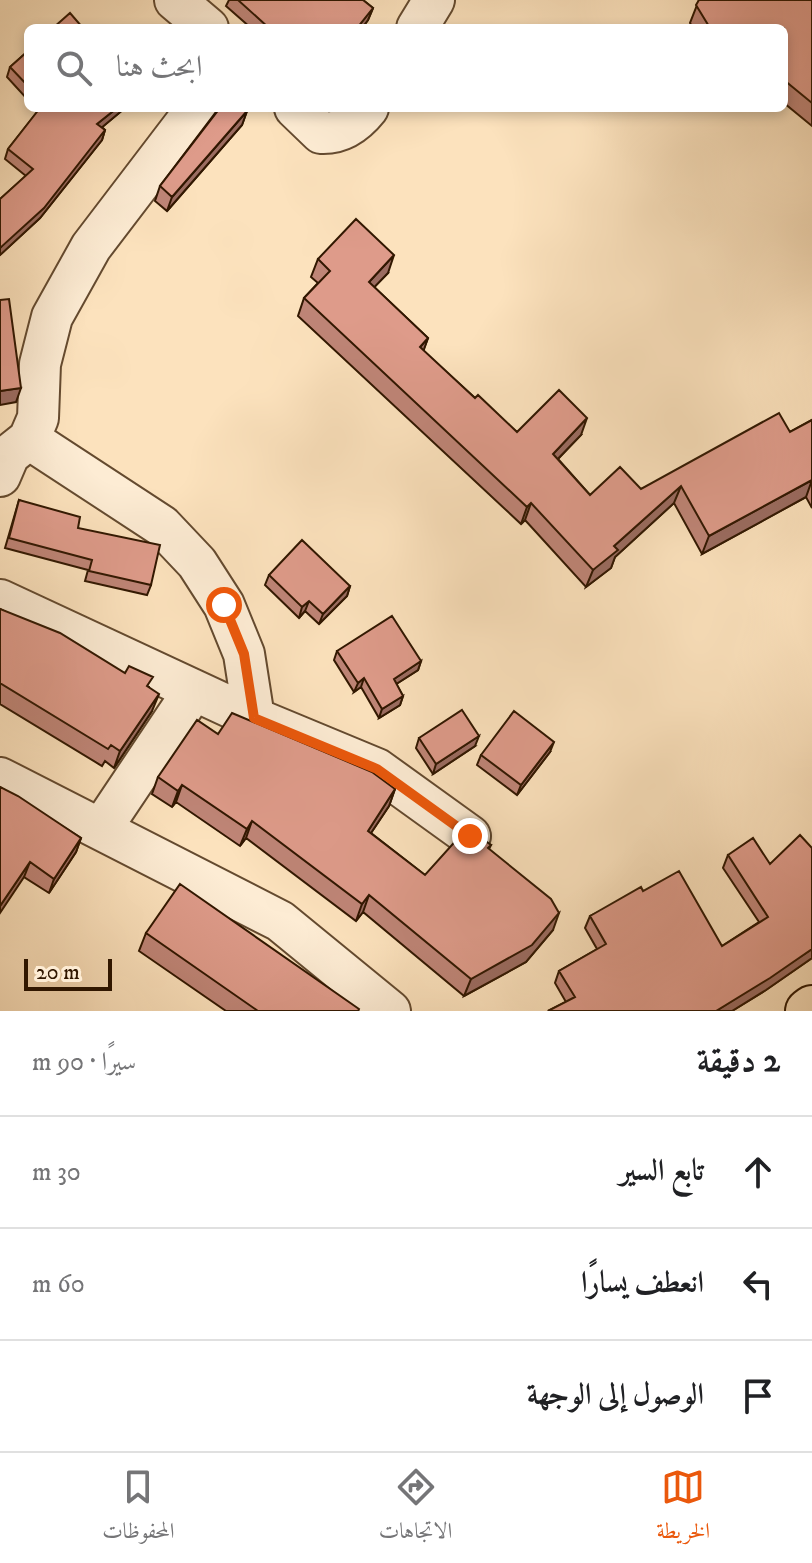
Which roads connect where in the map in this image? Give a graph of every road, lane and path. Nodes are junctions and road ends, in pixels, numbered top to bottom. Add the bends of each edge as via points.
1 (175, 0) edge
2 (434, 0) edge
3 (203, 24) edge
4 (419, 24) edge
5 (194, 112) edge
6 (299, 112) edge
7 (364, 112) edge
8 (29, 439) junction
9 (0, 476) edge
10 (0, 600) edge
11 (194, 690) junction
12 (254, 718) junction
13 (0, 778) edge
14 (101, 829) junction
15 (470, 836) dead end
16 (390, 1011) edge

1 - 3 street
2 - 4 street
5 - 8 street via 91,247 52,317 40,364 38,418
6 - 7 street via 321,133 349,126
8 - 9 street via 9,455
8 - 12 street via 162,526 197,563 224,605 244,654
10 - 11 street
11 - 12 street
11 - 14 street
12 - 15 street via 377,769
13 - 14 street
14 - 16 street via 280,921

